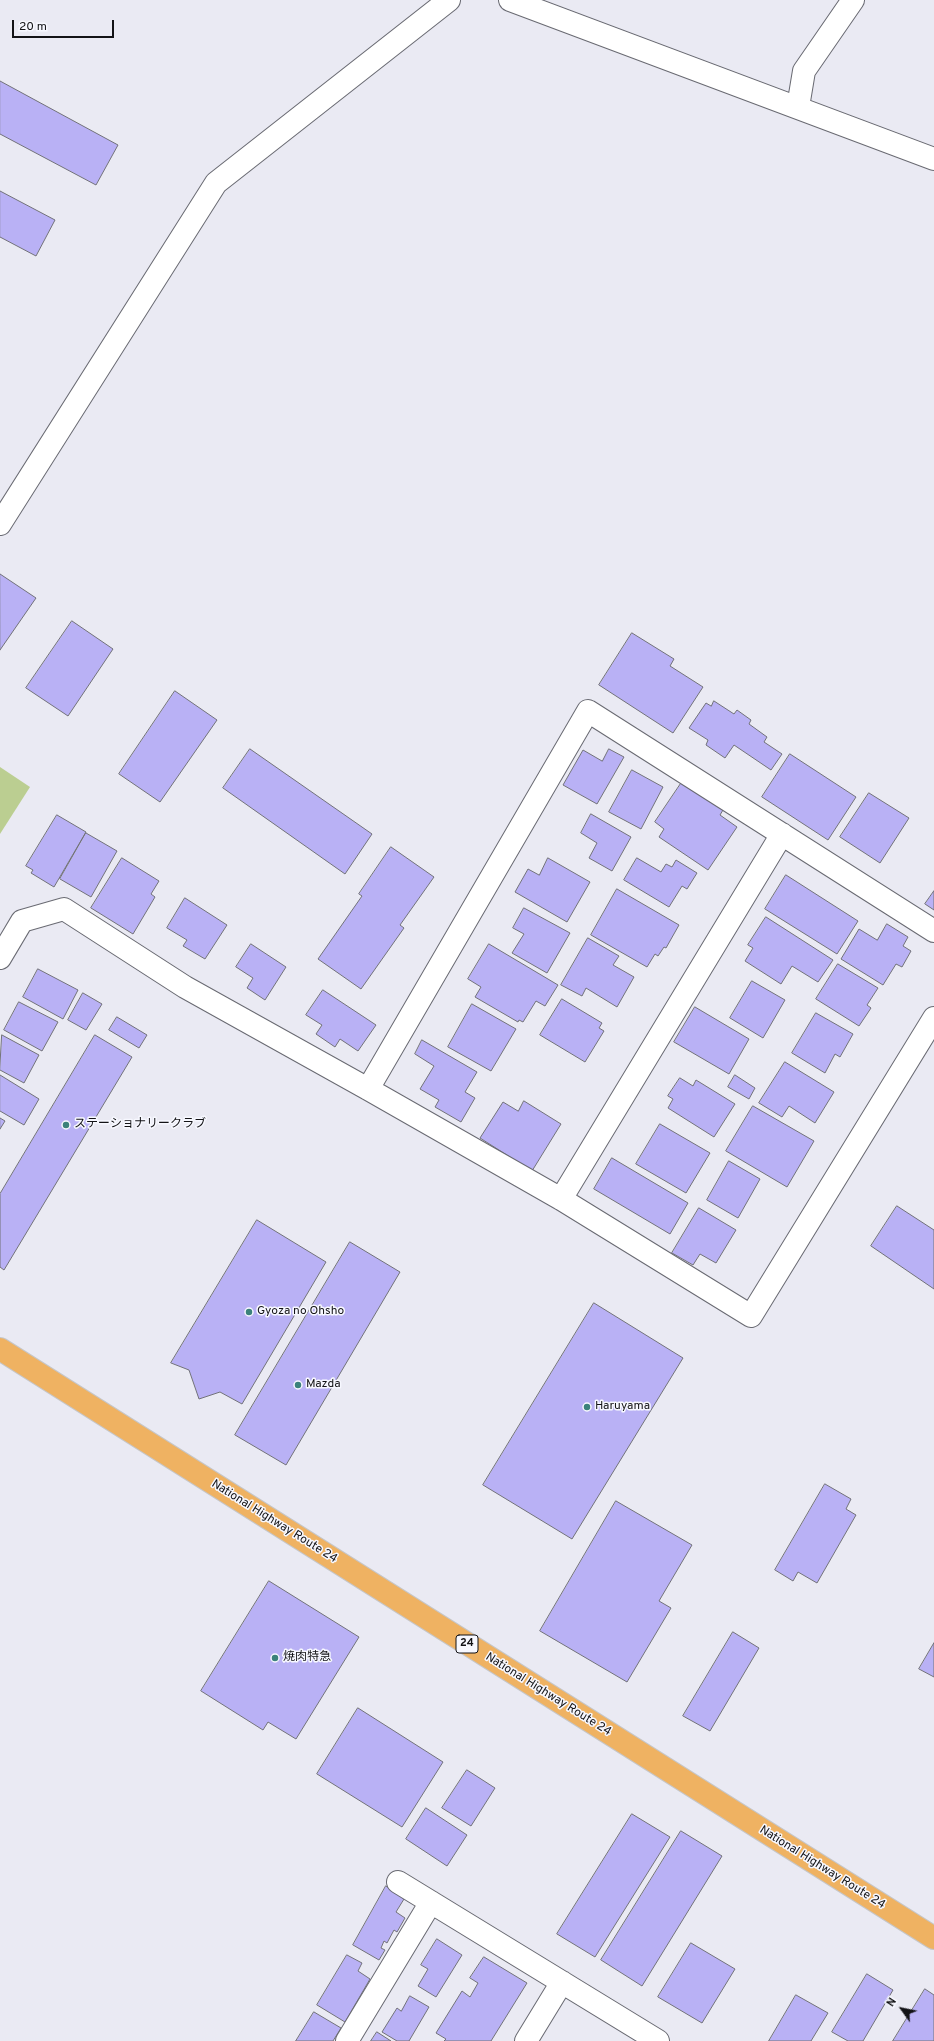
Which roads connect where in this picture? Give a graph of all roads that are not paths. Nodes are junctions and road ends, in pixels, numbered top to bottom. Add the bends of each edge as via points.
1 (449, 0) edge
2 (510, 0) edge
3 (853, 0) edge
4 (798, 107) junction
5 (934, 159) edge
6 (0, 524) edge
7 (782, 834) junction
8 (934, 931) edge
9 (0, 958) edge
10 (934, 1018) edge
11 (368, 1088) junction
12 (561, 1199) junction
13 (0, 1349) edge
14 (398, 1882) dead end
15 (431, 1902) junction
16 (934, 1938) edge
17 (562, 1982) junction
18 (347, 2041) edge
19 (526, 2041) edge
20 (658, 2041) edge

1 - 6 street via 216,183
2 - 4 street
3 - 4 street via 804,71
4 - 5 street
7 - 8 street
7 - 11 street via 588,711
7 - 12 street
9 - 11 street via 22,921 64,909 185,987
10 - 12 street via 751,1316
11 - 12 street
13 - 16 highway, National Highway Route 24 / 24
14 - 15 street
15 - 17 street
15 - 18 street
17 - 19 street
17 - 20 street

